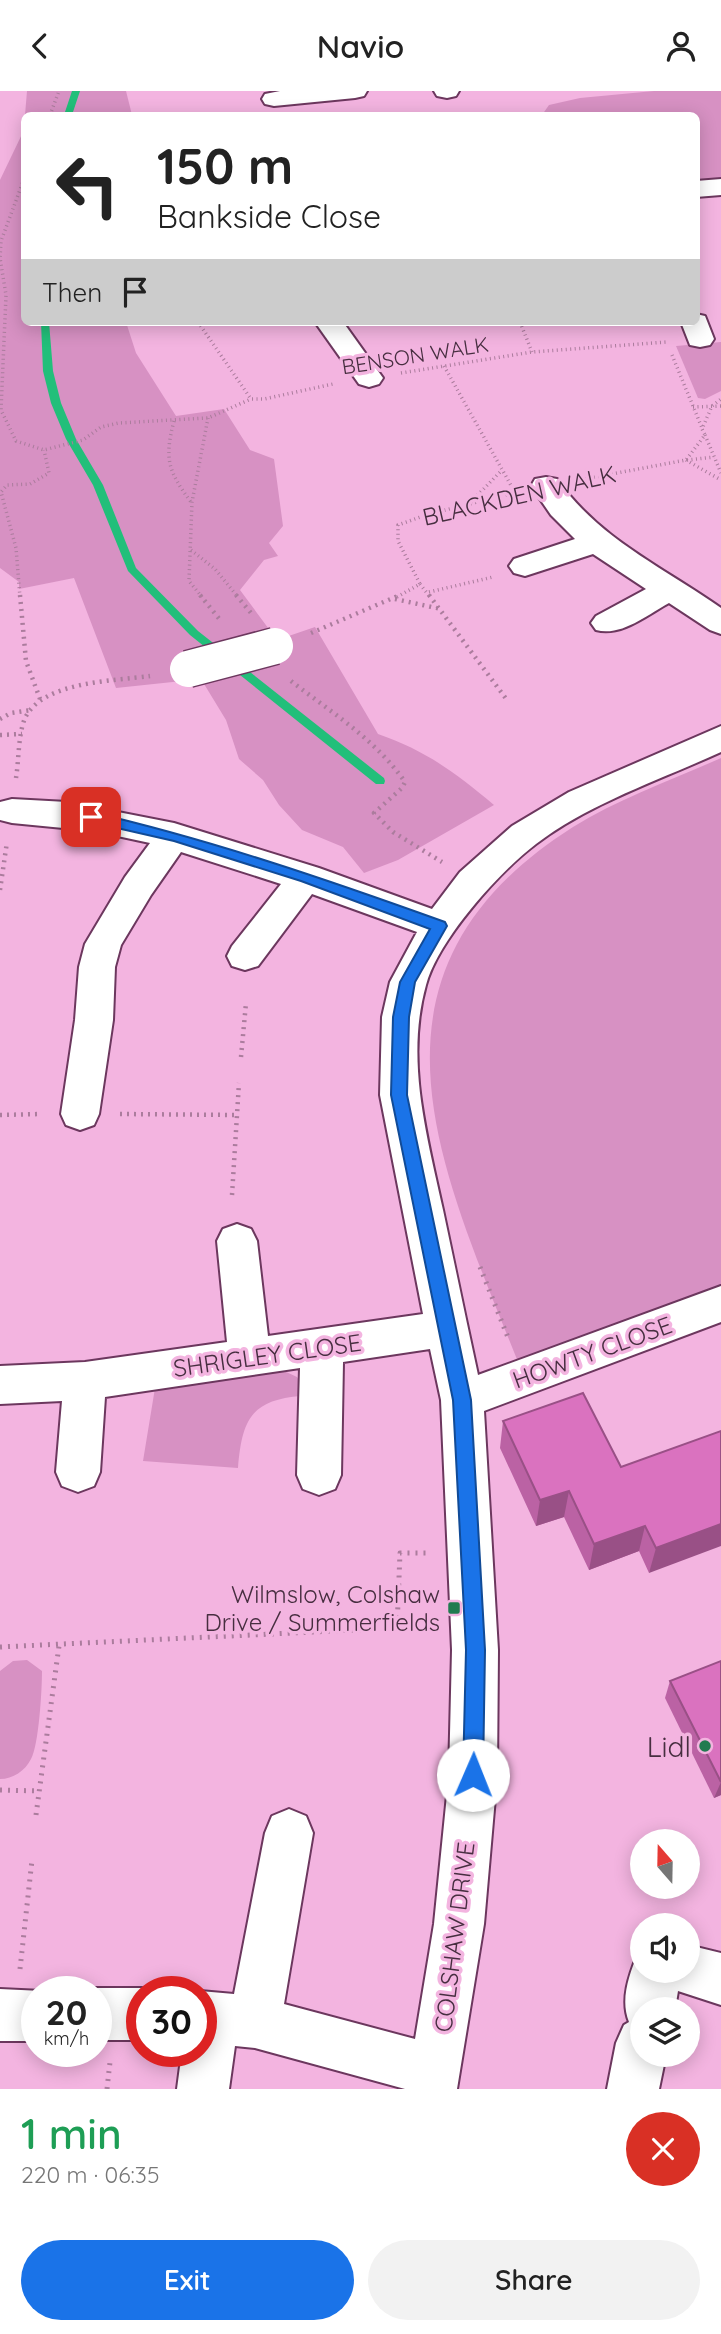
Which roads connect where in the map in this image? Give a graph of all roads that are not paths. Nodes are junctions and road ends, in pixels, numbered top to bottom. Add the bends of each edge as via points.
1 (355, 91) edge
2 (274, 102) edge
3 (721, 187) edge
4 (700, 189) edge
5 (332, 326) edge
6 (369, 377) road end
7 (554, 498) road end
8 (597, 542) junction
9 (525, 566) road end
10 (695, 594) edge
11 (607, 623) dead end
12 (721, 623) edge
13 (275, 646) road end
14 (188, 669) road end
15 (721, 739) edge
16 (22, 811) road end
17 (174, 836) junction
18 (306, 877) junction
19 (439, 926) junction
20 (245, 956) dead end
21 (80, 1114) dead end
22 (237, 1241) dead end
23 (721, 1304) edge
24 (449, 1328) junction
25 (322, 1348) junction
26 (249, 1355) junction
27 (85, 1381) junction
28 (0, 1385) edge
29 (462, 1400) junction
30 (78, 1472) dead end
31 (319, 1475) dead end
32 (289, 1833) dead end
33 (700, 1973) edge
34 (721, 1979) edge
35 (223, 2019) edge
36 (637, 2067) edge
37 (433, 2080) edge
38 (203, 2089) edge
39 (633, 2089) edge

1 - 2 street
3 - 4 street
5 - 6 street
7 - 8 street
8 - 9 street
8 - 10 street
10 - 11 street
10 - 12 street
13 - 14 street, bridge
15 - 19 street, COLSHAW DRIVE via 553,815 473,881
16 - 17 street via 85,816
17 - 18 street
17 - 21 street via 103,944
18 - 19 street
18 - 20 street
19 - 24 street, COLSHAW DRIVE via 408,982 401,1017 399,1095
22 - 26 street
23 - 29 street, HOWTY CLOSE
24 - 25 street, SHRIGLEY CLOSE
24 - 29 street, COLSHAW DRIVE
25 - 26 street, SHRIGLEY CLOSE
25 - 31 street
26 - 27 street, SHRIGLEY CLOSE
27 - 28 street, SHRIGLEY CLOSE
27 - 30 street
29 - 37 street, COLSHAW DRIVE via 475,1650 473,1775 459,1924
32 - 35 street
33 - 34 street
35 - 37 street
35 - 38 street
36 - 39 street

